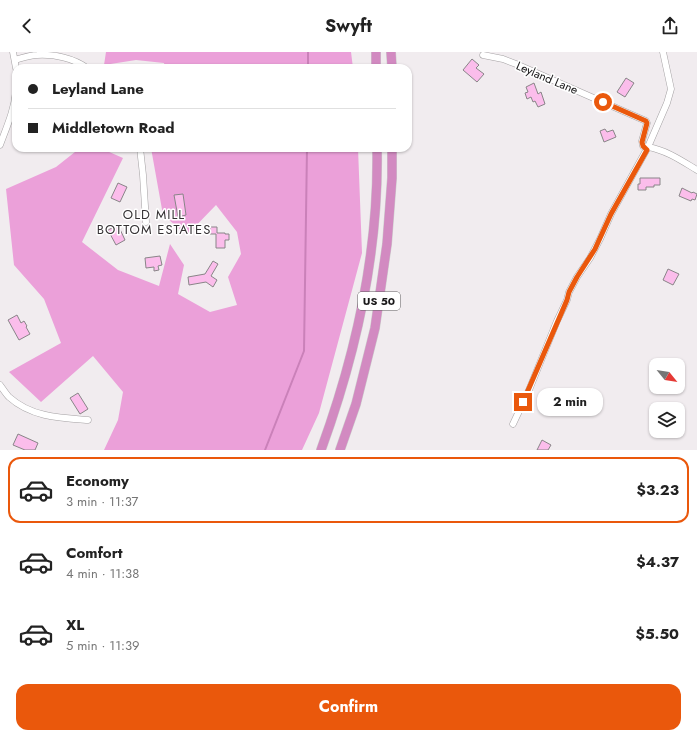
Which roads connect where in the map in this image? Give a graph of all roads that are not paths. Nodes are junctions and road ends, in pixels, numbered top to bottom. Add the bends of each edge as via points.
1 (13, 52) edge
2 (376, 52) edge
3 (391, 52) edge
4 (664, 52) edge
5 (483, 55) dead end
6 (15, 60) junction
7 (16, 64) edge
8 (81, 64) edge
9 (376, 64) edge
10 (392, 64) edge
11 (12, 111) edge
12 (0, 145) edge
13 (648, 148) junction
14 (140, 152) edge
15 (377, 152) edge
16 (392, 152) edge
17 (697, 170) edge
18 (146, 222) dead end
19 (0, 384) edge
20 (88, 420) dead end
21 (513, 424) dead end
22 (320, 448) edge
23 (340, 450) edge

1 - 6 street
2 - 9 highway
3 - 10 highway
4 - 13 street via 671,89
5 - 13 street, Leyland Lane via 516,64 646,121 642,142 643,146
6 - 7 street
6 - 8 street via 36,55 58,56
11 - 12 street
13 - 17 street via 657,149
13 - 21 street via 611,214 597,246 569,292
14 - 18 street
15 - 22 highway, US 50 via 376,203 358,328
16 - 23 highway, US 50 via 387,244 375,328 356,404
19 - 20 street via 8,396 39,414

